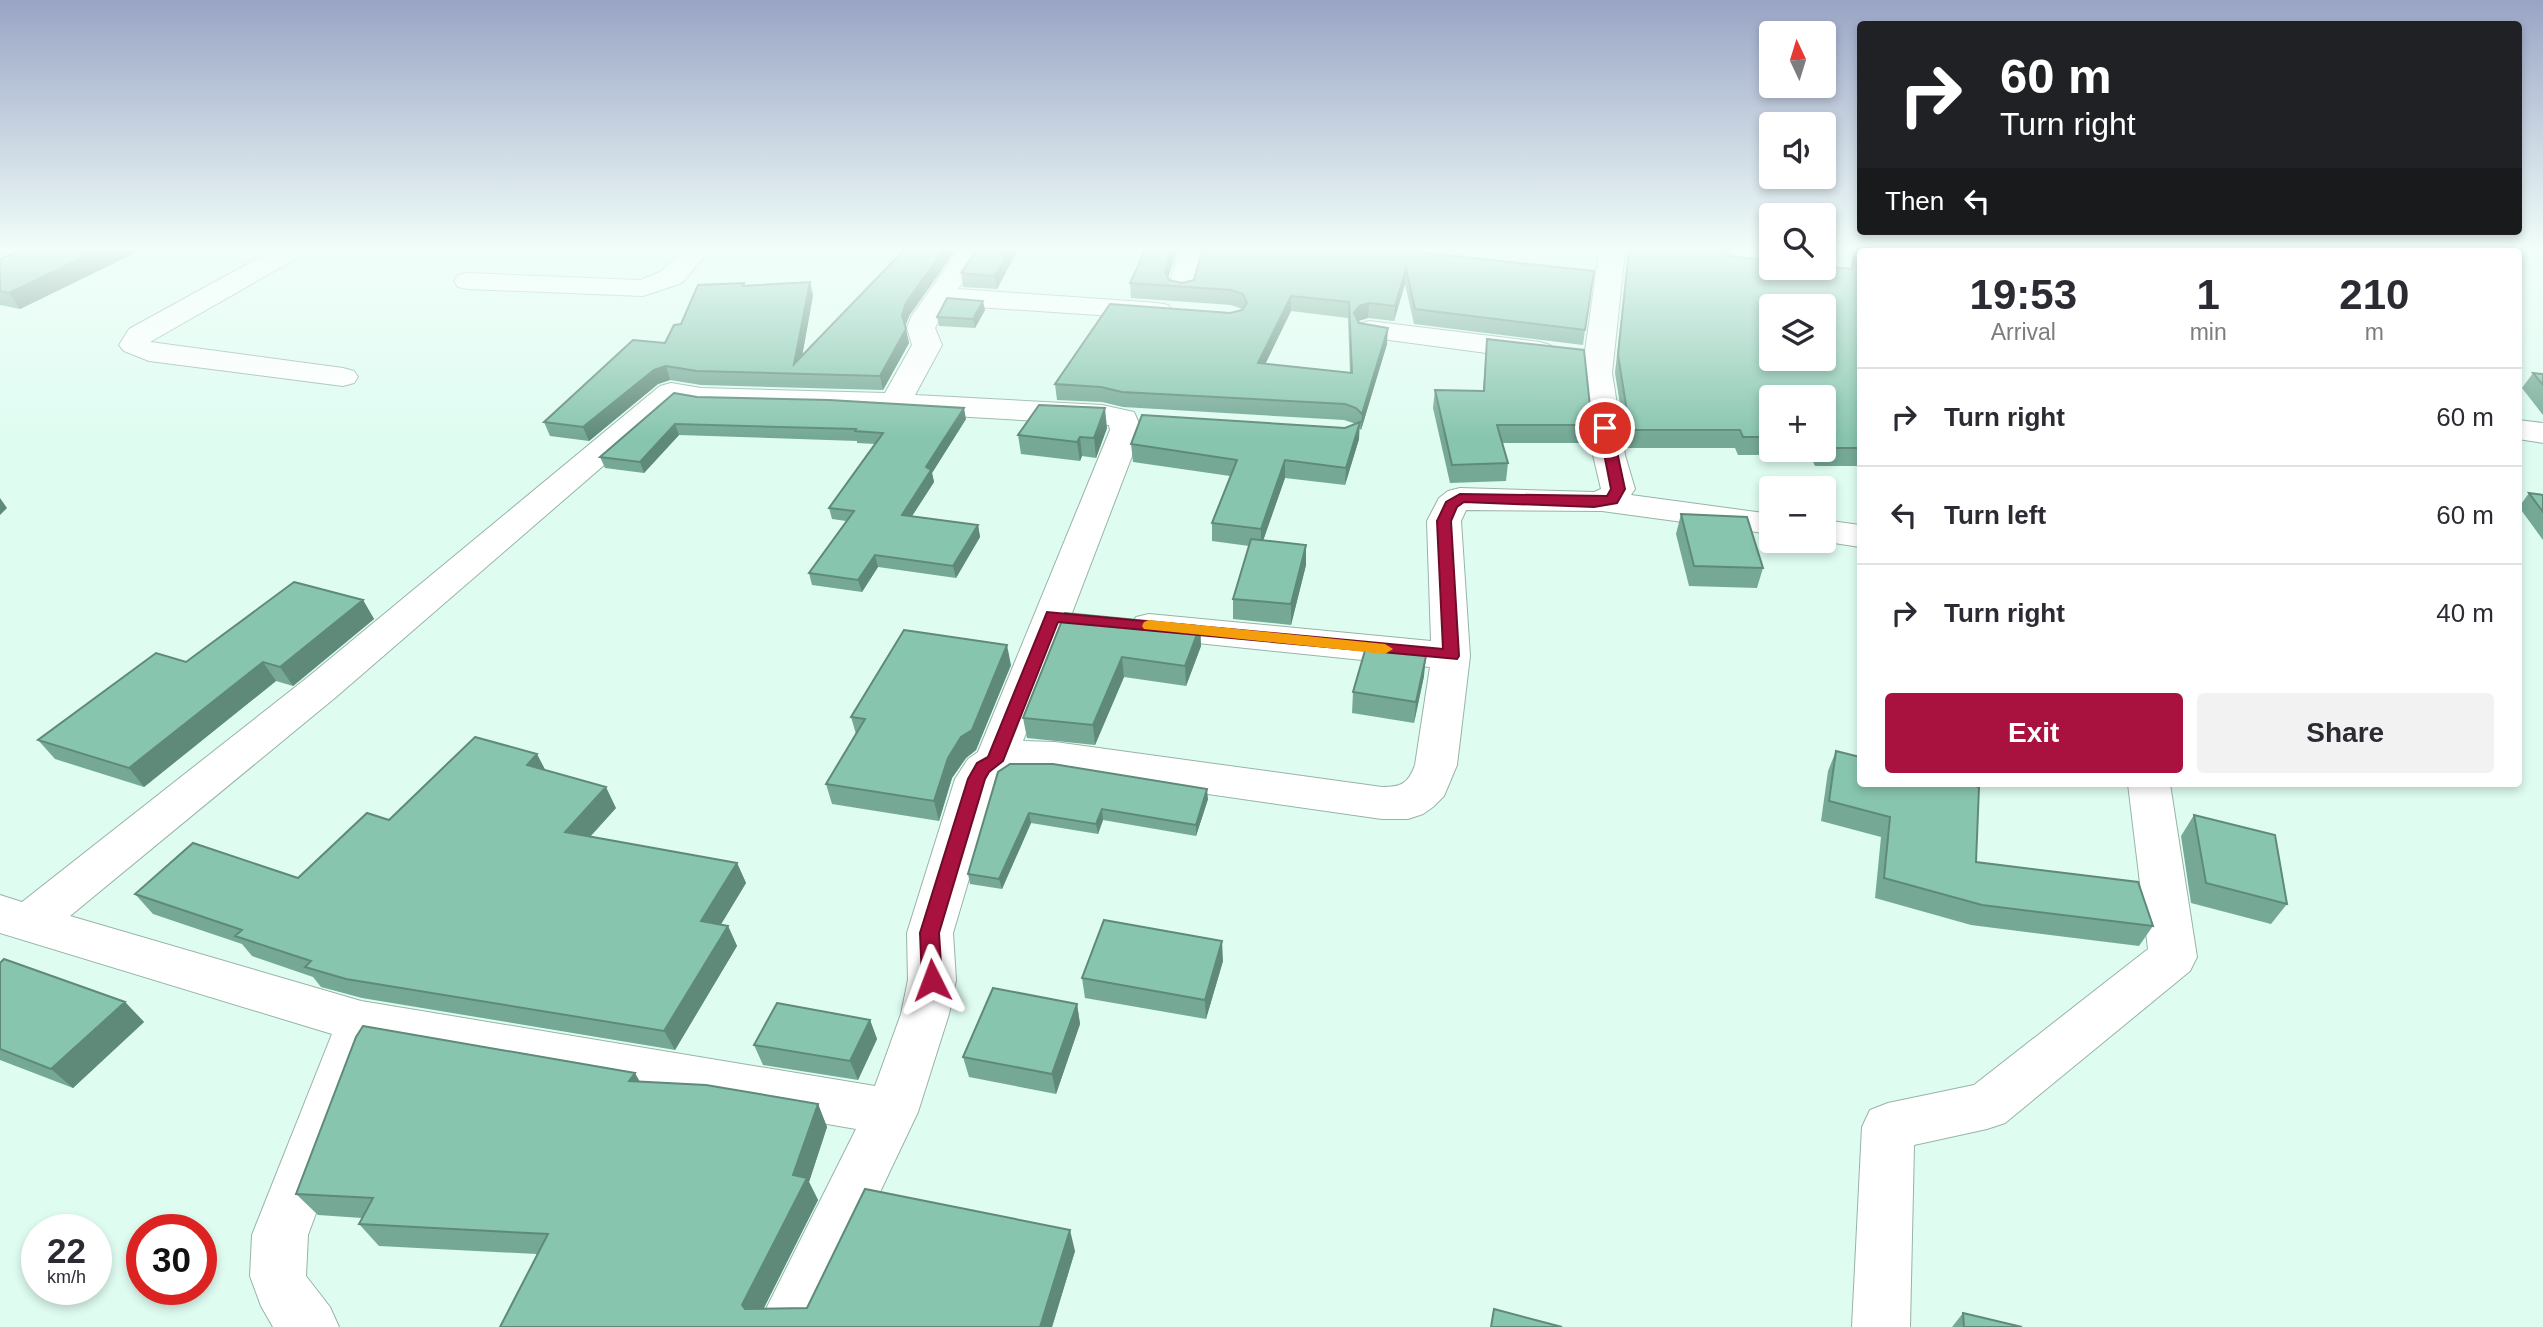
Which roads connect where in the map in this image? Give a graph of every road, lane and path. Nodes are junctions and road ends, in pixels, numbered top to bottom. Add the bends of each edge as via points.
1 (179, 313) edge
2 (930, 313) edge
3 (1598, 313) edge
4 (1369, 330) edge
5 (1597, 358) junction
6 (342, 377) dead end
7 (895, 403) junction
8 (2522, 430) edge
9 (2543, 433) edge
10 (1606, 502) junction
11 (1759, 522) edge
12 (1836, 533) edge
13 (1857, 536) edge
14 (1052, 616) junction
15 (1451, 656) junction
16 (995, 761) junction
17 (2149, 787) edge
18 (15, 918) edge
19 (361, 1022) junction
20 (892, 1112) junction
21 (310, 1327) edge
22 (786, 1327) edge
23 (1881, 1327) edge

1 - 6 street via 139,335 134,345 149,352
2 - 7 street via 921,328 927,345
3 - 5 street
4 - 5 street
5 - 10 street via 1609,455 1618,489
7 - 14 street via 1102,414 1137,420 1126,430
7 - 18 street via 701,397 671,392 322,687
8 - 9 street
10 - 11 street
10 - 15 street via 1460,498 1451,505 1444,521
12 - 13 street
14 - 15 street
14 - 16 street
15 - 16 street via 1436,765 1429,785 1408,803 1055,757 1013,756
16 - 20 street via 983,767 976,779 930,933 932,980
17 - 23 street via 2174,957 1987,1106 1888,1127
18 - 19 street
19 - 20 street
19 - 21 street via 280,1235 275,1266 283,1293
20 - 22 street

